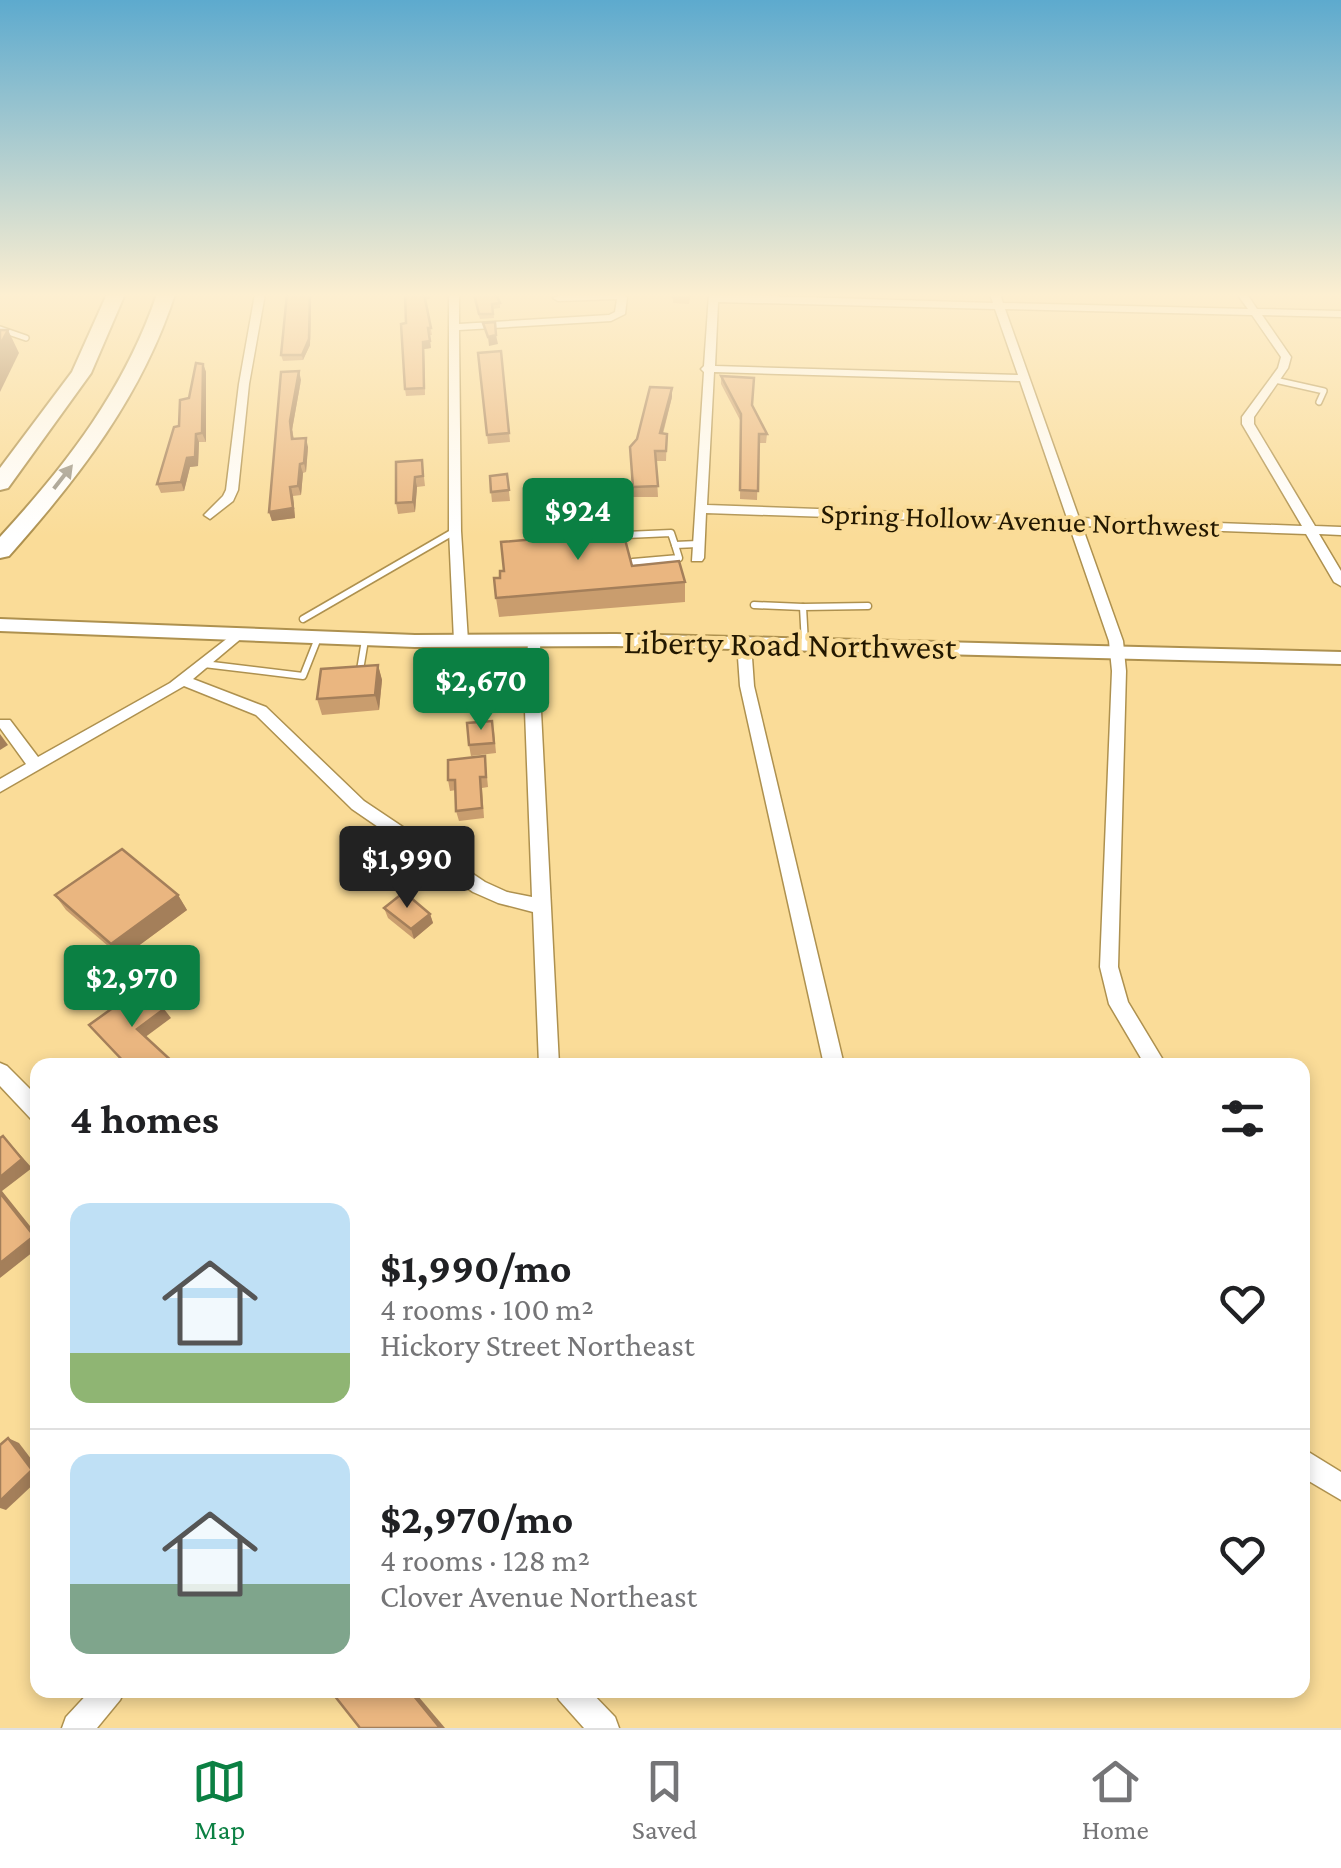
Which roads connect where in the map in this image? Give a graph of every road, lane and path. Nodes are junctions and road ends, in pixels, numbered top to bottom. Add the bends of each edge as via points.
1 (80, 375) edge
2 (130, 375) edge
3 (246, 375) edge
4 (454, 375) edge
5 (706, 375) edge
6 (906, 375) edge
7 (1024, 375) edge
8 (1277, 375) edge
9 (1025, 378) junction
10 (1330, 378) dead end
11 (1274, 380) junction
12 (1324, 391) junction
13 (1319, 402) dead end
14 (0, 483) edge
15 (700, 510) junction
16 (210, 515) dead end
17 (1075, 522) junction
18 (1310, 530) junction
19 (1341, 530) edge
20 (456, 531) junction
21 (626, 535) edge
22 (698, 544) junction
23 (675, 545) junction
24 (0, 551) edge
25 (698, 558) dead end
26 (633, 562) edge
27 (1341, 582) edge
28 (754, 605) dead end
29 (868, 606) dead end
30 (803, 607) junction
31 (303, 619) dead end
32 (0, 625) edge
33 (238, 634) junction
34 (318, 638) junction
35 (365, 640) junction
36 (535, 640) junction
37 (460, 641) junction
38 (744, 643) junction
39 (805, 644) junction
40 (1116, 650) junction
41 (1341, 658) edge
42 (204, 664) junction
43 (359, 677) edge
44 (183, 680) junction
45 (6, 724) dead end
46 (35, 766) junction
47 (0, 786) edge
48 (544, 906) junction
49 (549, 1058) edge
50 (832, 1058) edge
51 (1152, 1058) edge
52 (0, 1072) edge
53 (30, 1104) edge
54 (1310, 1466) edge
55 (1341, 1487) edge
56 (103, 1698) edge
57 (576, 1698) edge
58 (76, 1728) edge
59 (604, 1728) edge

1 - 14 highway
24 -> 2 highway via 68,472
3 - 16 street via 232,490
4 - 20 street
5 - 15 street
6 - 9 street
7 - 9 street
8 - 11 street
9 - 17 street
10 - 12 lane
11 - 12 lane
11 - 18 street via 1248,424
12 - 13 lane
15 - 17 street, Spring Hollow Avenue Northwest
15 - 22 street
17 - 18 street, Spring Hollow Avenue Northwest
17 - 40 street
18 - 19 street, Spring Hollow Avenue Northwest
18 - 27 street
20 - 31 lane
20 - 37 street
21 - 23 lane via 671,532
22 - 23 lane
22 - 25 street
23 - 26 lane via 679,558
28 - 30 lane
29 - 30 lane
30 - 39 lane
32 - 33 street, Liberty Road Northwest
33 - 34 street, Liberty Road Northwest
33 - 42 street
34 - 35 street, Liberty Road Northwest
34 - 42 lane via 303,676
35 - 37 street, Liberty Road Northwest
35 - 43 lane
36 - 37 street, Liberty Road Northwest
36 - 38 street, Liberty Road Northwest
36 - 48 street
38 - 39 street, Liberty Road Northwest
38 - 50 street via 747,686
39 - 40 street, Liberty Road Northwest
40 - 41 street, Liberty Road Northwest
40 - 51 street via 1110,967 1119,1004
42 - 44 street
44 - 46 street
44 - 48 street via 261,712 358,805 479,887
45 - 46 street
46 - 47 street
48 - 49 street
52 - 53 street
54 - 55 street
56 - 58 street
57 - 59 street

